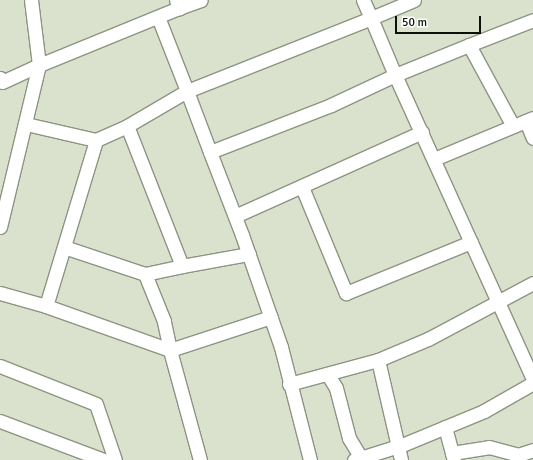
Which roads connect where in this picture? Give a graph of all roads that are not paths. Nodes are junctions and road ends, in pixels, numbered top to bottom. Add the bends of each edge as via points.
1 (31, 0) edge
2 (201, 0) edge
3 (364, 0) edge
4 (414, 0) edge
5 (177, 4) edge
6 (158, 17) junction
7 (371, 18) junction
8 (533, 20) edge
9 (469, 45) junction
10 (39, 65) junction
11 (395, 75) junction
12 (1, 81) edge
13 (187, 91) junction
14 (529, 120) edge
15 (26, 124) junction
16 (127, 126) junction
17 (513, 126) junction
18 (422, 132) junction
19 (533, 138) edge
20 (96, 140) junction
21 (210, 152) junction
22 (434, 159) junction
23 (302, 187) junction
24 (235, 216) junction
25 (0, 227) edge
26 (471, 242) junction
27 (64, 247) junction
28 (249, 254) junction
29 (182, 266) junction
30 (146, 274) junction
31 (533, 283) edge
32 (0, 293) edge
33 (498, 301) junction
34 (46, 306) junction
35 (271, 317) junction
36 (170, 350) junction
37 (378, 360) junction
38 (0, 366) edge
39 (328, 374) junction
40 (533, 379) edge
41 (533, 383) edge
42 (289, 384) junction
43 (0, 421) edge
44 (445, 427) junction
45 (397, 447) junction
46 (533, 450) edge
47 (453, 457) edge
48 (359, 459) edge
49 (104, 460) edge
50 (115, 460) edge
51 (200, 460) edge
52 (310, 460) edge
53 (401, 460) edge

1 - 10 street
2 - 5 street
3 - 7 street
4 - 7 street
5 - 6 street
6 - 10 street
6 - 13 street
7 - 11 street
7 - 13 street
8 - 9 street
9 - 11 street
9 - 17 street
10 - 12 street
10 - 15 street
11 - 18 street
11 - 21 street via 331,105
13 - 16 street
13 - 21 street
14 - 17 street
14 - 19 street
15 - 20 street
15 - 25 street
16 - 20 street
16 - 29 street
17 - 22 street
18 - 22 street
18 - 23 street
20 - 27 street
21 - 24 street
22 - 26 street
23 - 24 street
23 - 26 street via 346,293
24 - 28 street
26 - 33 street
27 - 30 street
27 - 34 street
28 - 29 street
28 - 35 street
29 - 30 street
30 - 36 street via 164,321
31 - 33 street
32 - 34 street
33 - 37 street via 428,339
33 - 40 street
34 - 36 street
35 - 36 street
35 - 42 street
36 - 51 street
37 - 39 street
37 - 45 street
38 - 50 street via 96,404
39 - 42 street
39 - 48 street via 336,388 349,438
41 - 44 street via 484,411
42 - 52 street
43 - 49 street
44 - 45 street
44 - 47 street
45 - 48 street
45 - 53 street
46 - 47 street via 518,455 489,447

